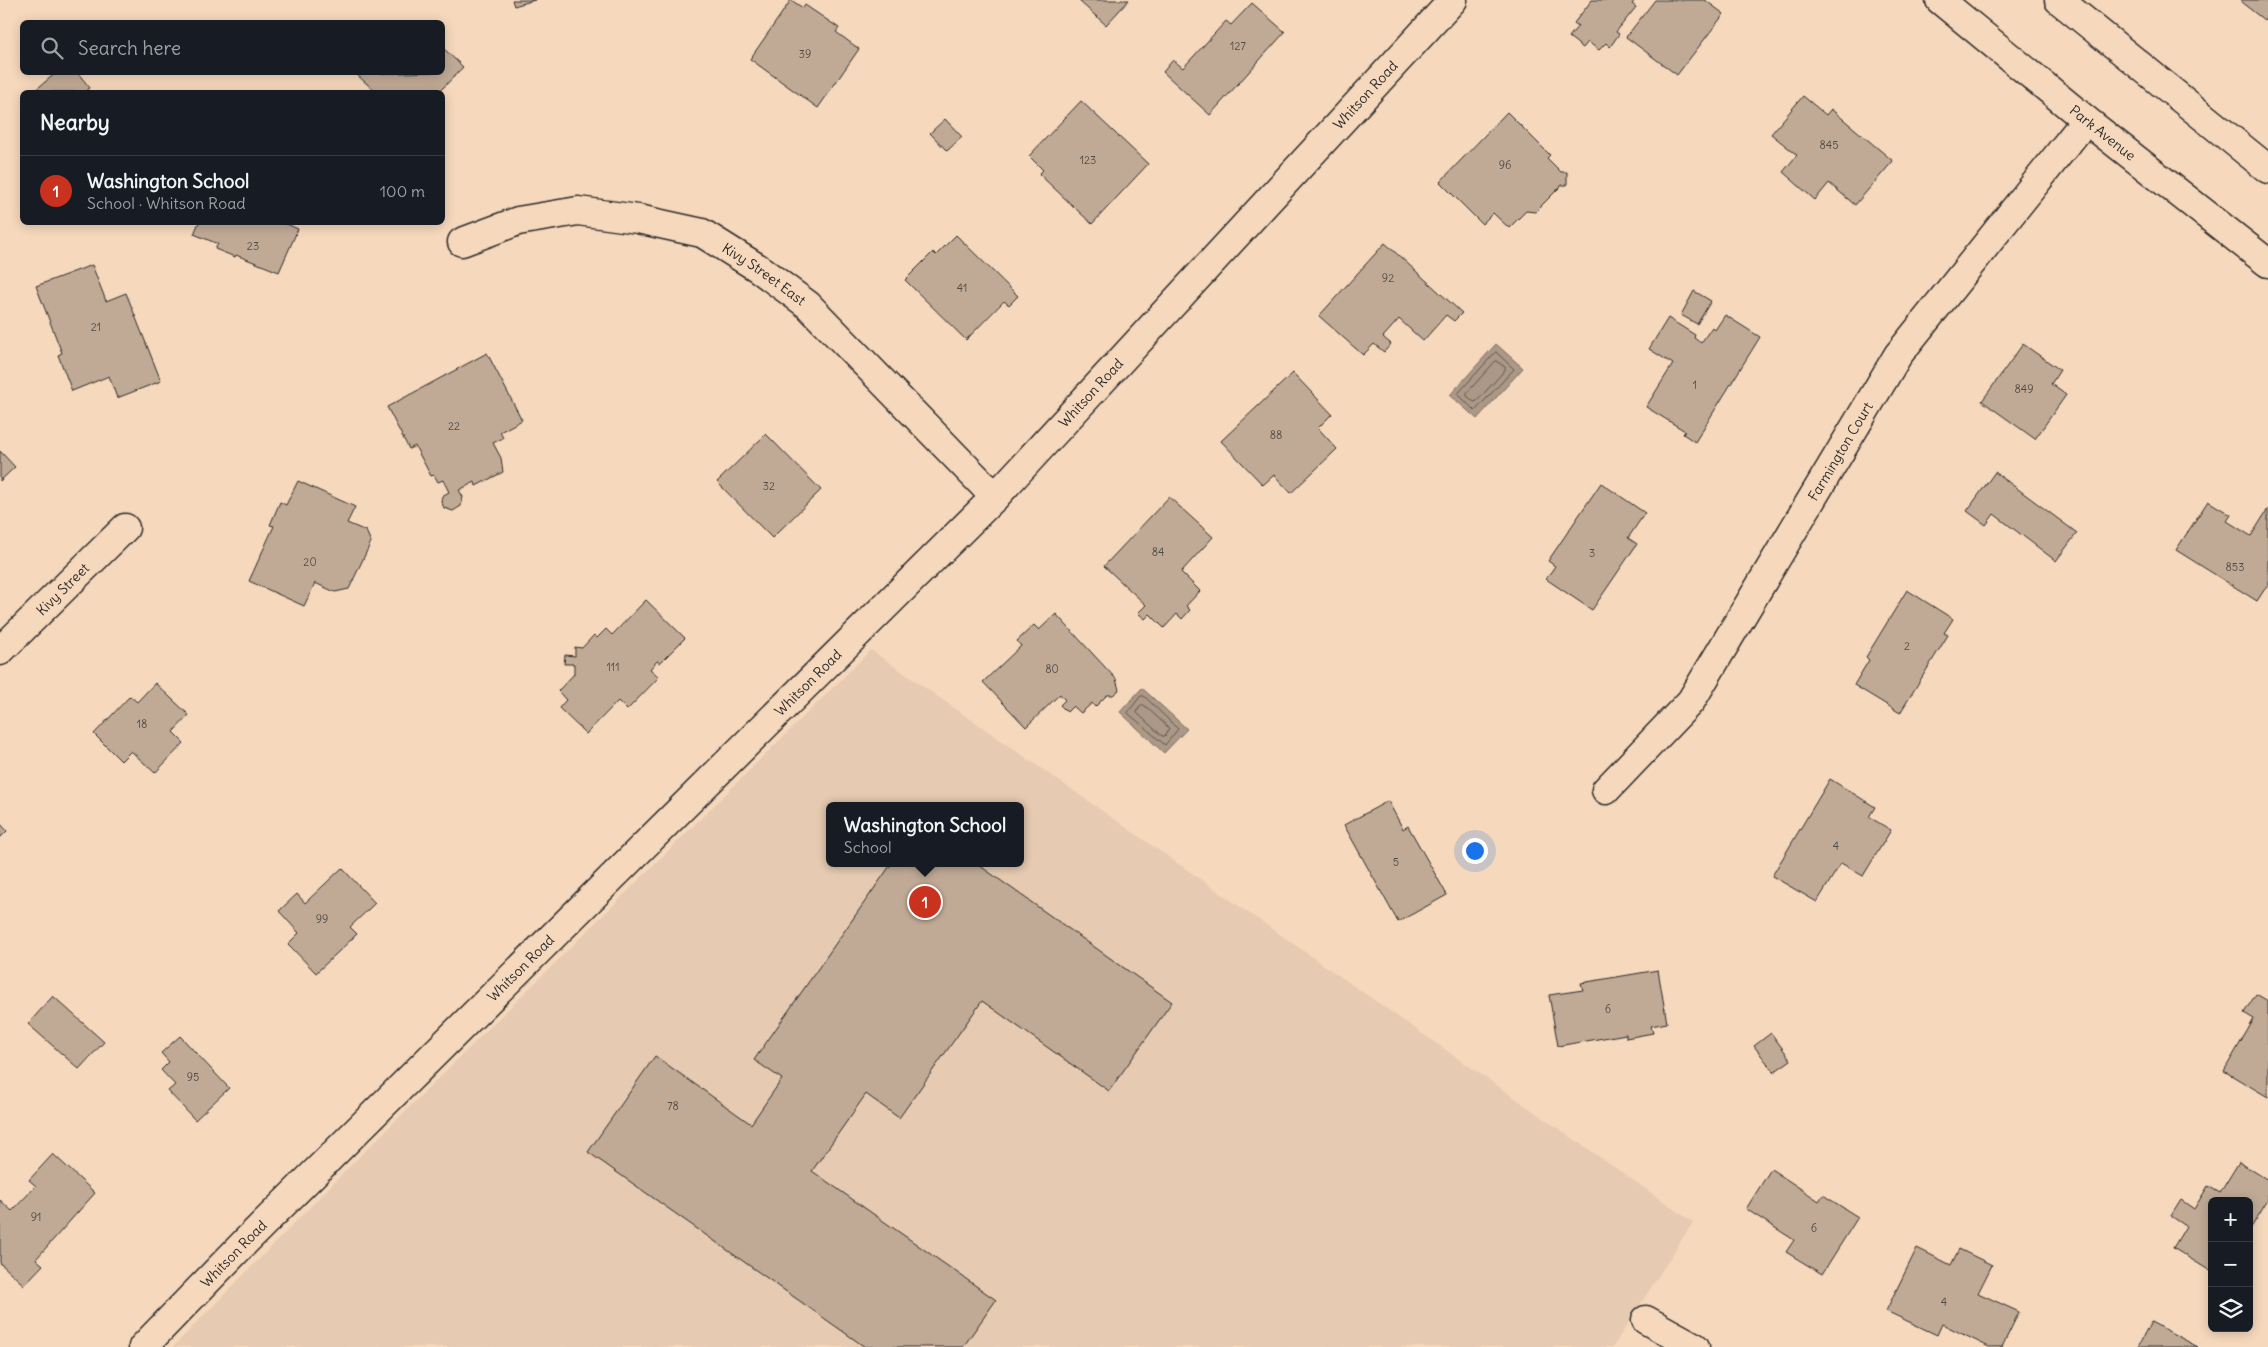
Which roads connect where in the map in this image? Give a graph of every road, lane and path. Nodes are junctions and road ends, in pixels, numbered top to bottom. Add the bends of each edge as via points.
1 (1453, 0) edge
2 (1940, 0) edge
3 (2059, 0) edge
4 (2086, 120) junction
5 (2268, 170) edge
6 (462, 242) dead end
7 (2268, 263) edge
8 (995, 497) junction
9 (126, 528) dead end
10 (0, 651) edge
11 (1606, 790) dead end
12 (1646, 1320) dead end
13 (143, 1347) edge
14 (1695, 1347) edge

1 - 8 street, Whitson Road
2 - 4 street, Park Avenue
3 - 5 street
4 - 7 street, Park Avenue
4 - 11 street, Farmington Court via 1898,356 1691,701
6 - 8 street, Kivy Street East via 518,220 578,211 638,219 702,233 758,268 808,305
8 - 13 street, Whitson Road
9 - 10 street, Kivy Street
12 - 14 street

